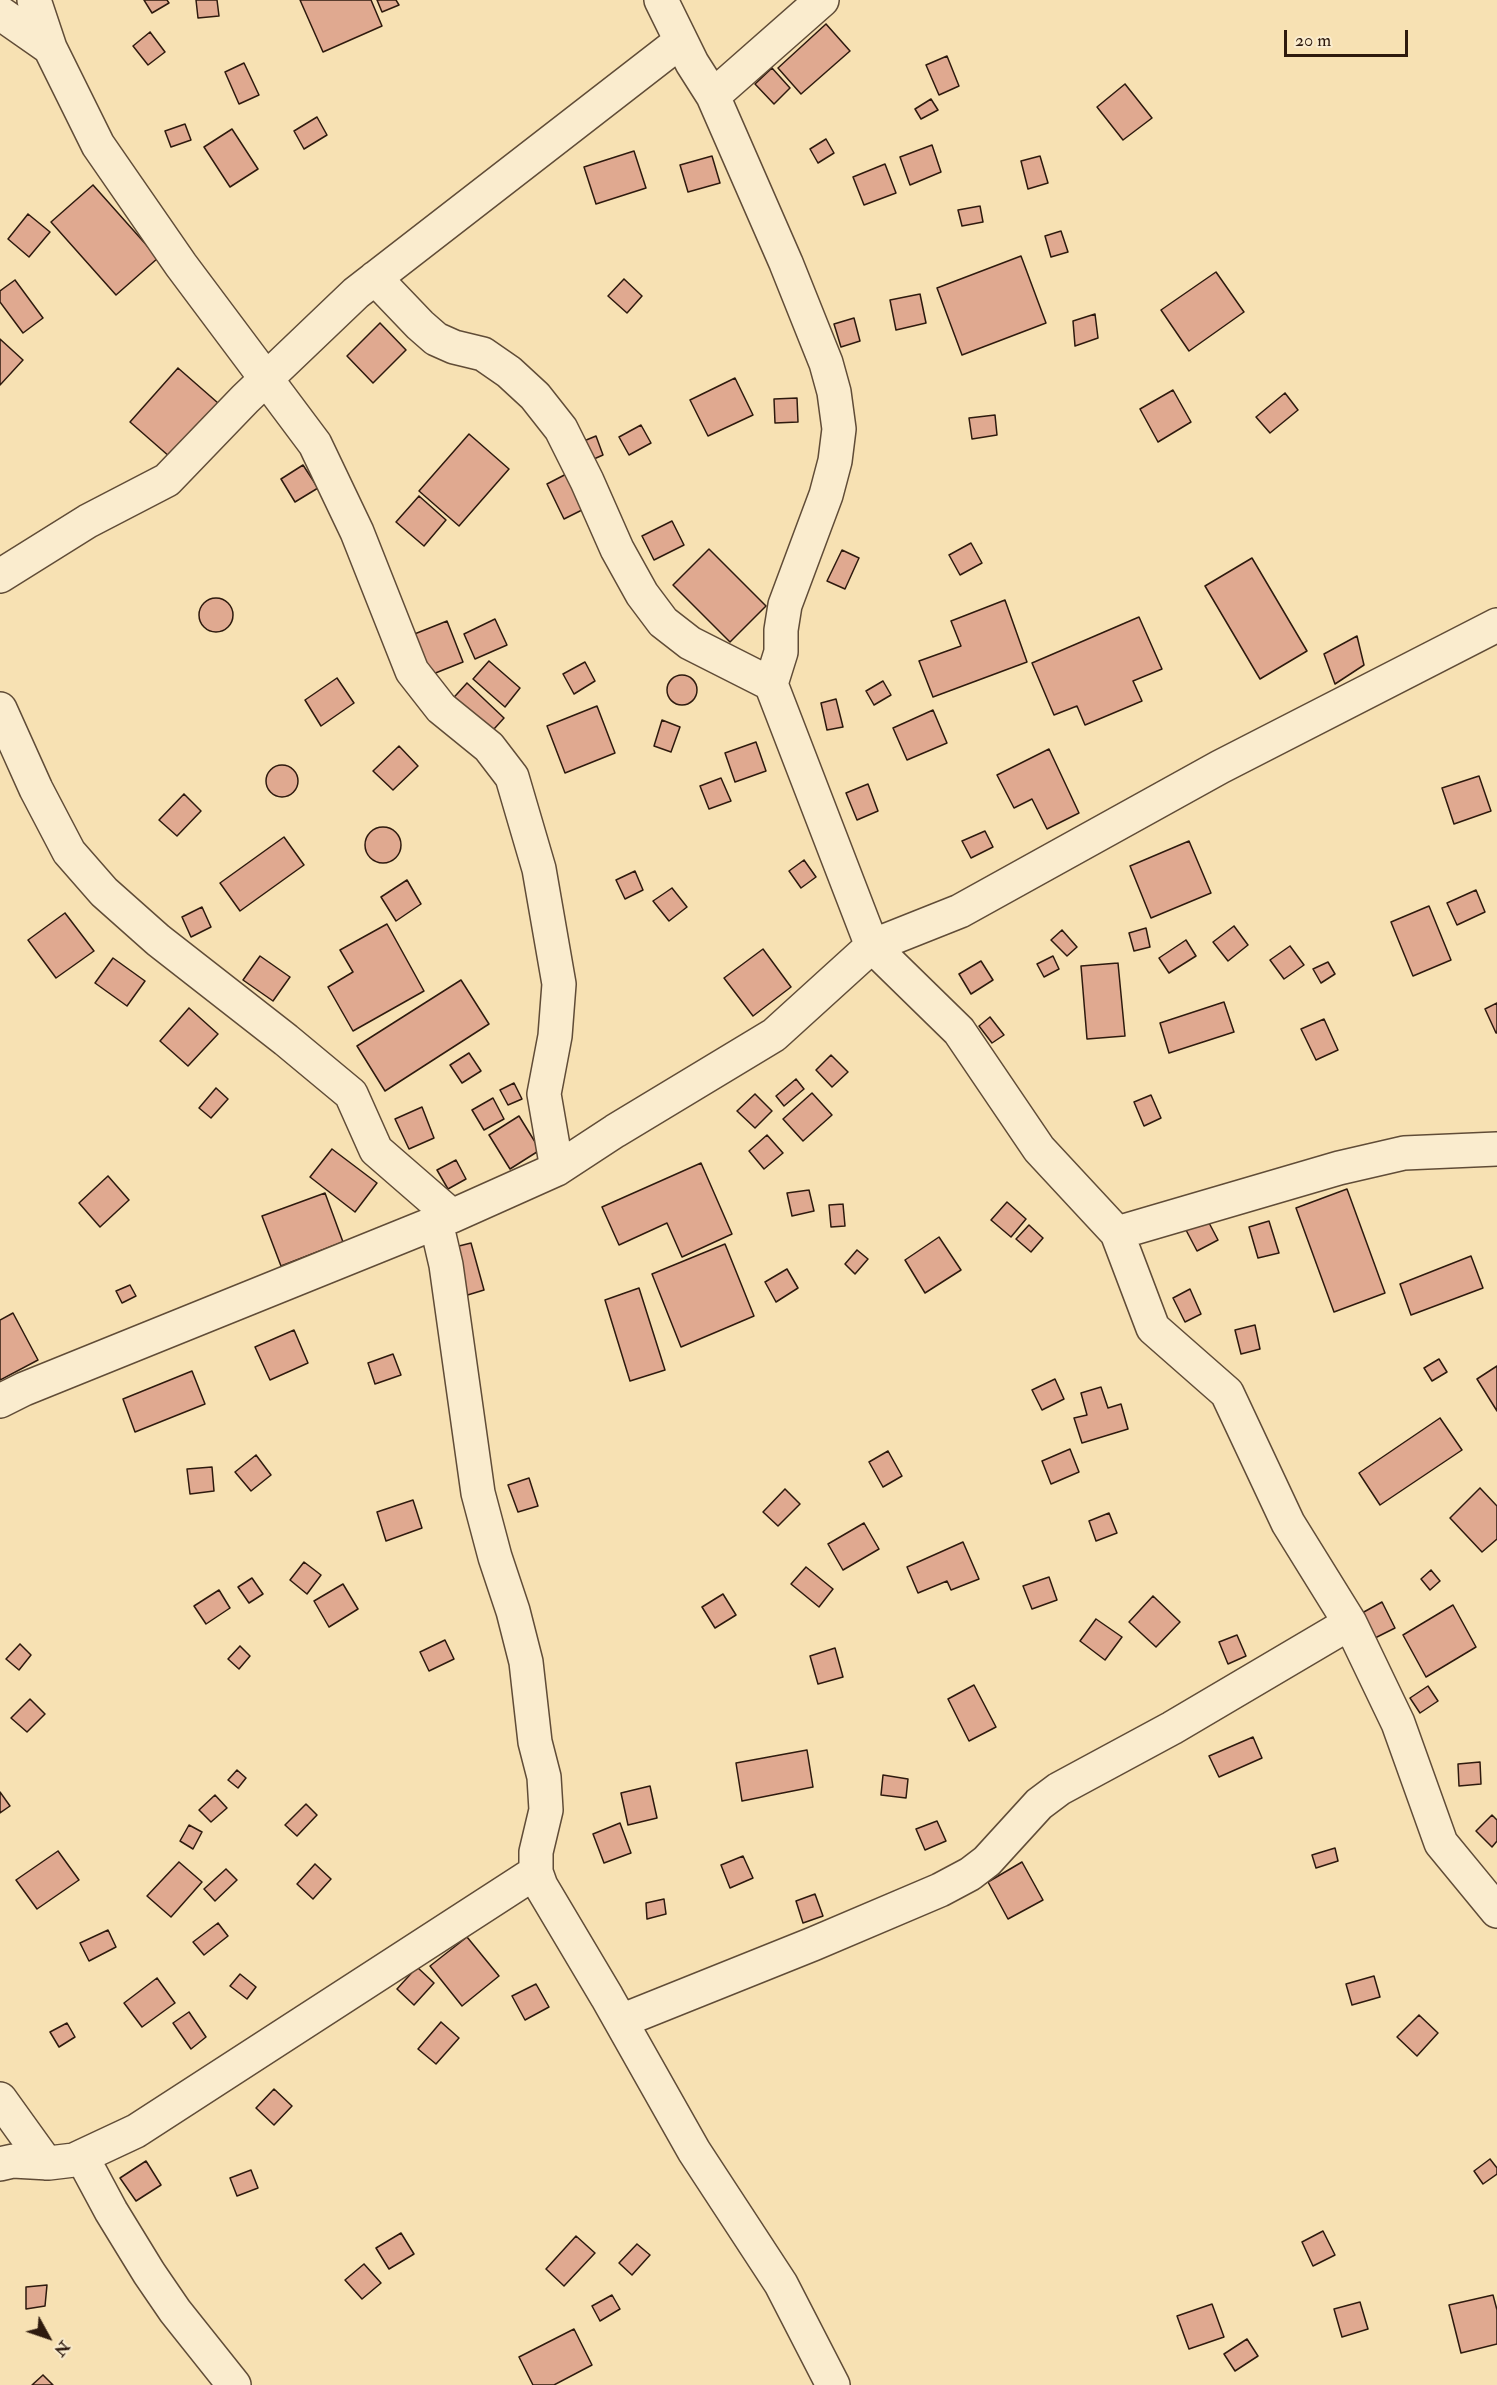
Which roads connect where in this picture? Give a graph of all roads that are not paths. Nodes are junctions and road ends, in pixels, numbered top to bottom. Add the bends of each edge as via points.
1 (34, 0) edge
2 (661, 0) edge
3 (822, 0) edge
4 (0, 13) edge
5 (681, 41) junction
6 (50, 48) junction
7 (713, 96) junction
8 (375, 278) junction
9 (267, 379) junction
10 (0, 576) edge
11 (1497, 625) edge
12 (771, 684) junction
13 (0, 709) edge
14 (872, 946) junction
15 (1497, 1149) edge
16 (557, 1169) junction
17 (444, 1219) junction
18 (1117, 1233) junction
19 (0, 1401) edge
20 (1350, 1623) junction
21 (536, 1872) junction
22 (1497, 1911) edge
23 (621, 2021) junction
24 (0, 2099) edge
25 (82, 2157) junction
26 (46, 2163) junction
27 (0, 2164) edge
28 (234, 2385) edge
29 (833, 2385) edge

1 - 6 street
2 - 5 street
3 - 7 street
4 - 6 street
5 - 7 street
5 - 8 street
6 - 9 street via 98,145
7 - 12 street via 826,363 839,429 836,461 826,495 785,604 781,652
8 - 9 street
8 - 12 street via 436,339 483,354 535,396 561,429 617,549 663,622 690,643
9 - 10 street via 167,480 88,521
9 - 16 street via 315,444 357,532 412,671 441,708 489,747 512,777 538,869 559,984 555,1036 544,1094
11 - 14 street via 1220,767 960,912
12 - 14 street
13 - 17 street via 69,852 104,892 158,940 351,1094 376,1150
14 - 16 street via 774,1035
14 - 18 street via 959,1031 1039,1149
15 - 18 street via 1404,1153 1339,1168
16 - 17 street
17 - 19 street
17 - 21 street via 446,1265 478,1492 526,1662 535,1742 544,1777 546,1810 536,1852
18 - 20 street via 1154,1328 1227,1393 1288,1523
20 - 22 street via 1398,1723 1441,1843
20 - 23 street via 1172,1728 1059,1789 970,1874 813,1944
21 - 23 street
21 - 25 street via 136,2131
23 - 29 street via 694,2151 781,2284
24 - 26 street
25 - 26 street
25 - 28 street via 149,2273
26 - 27 street

